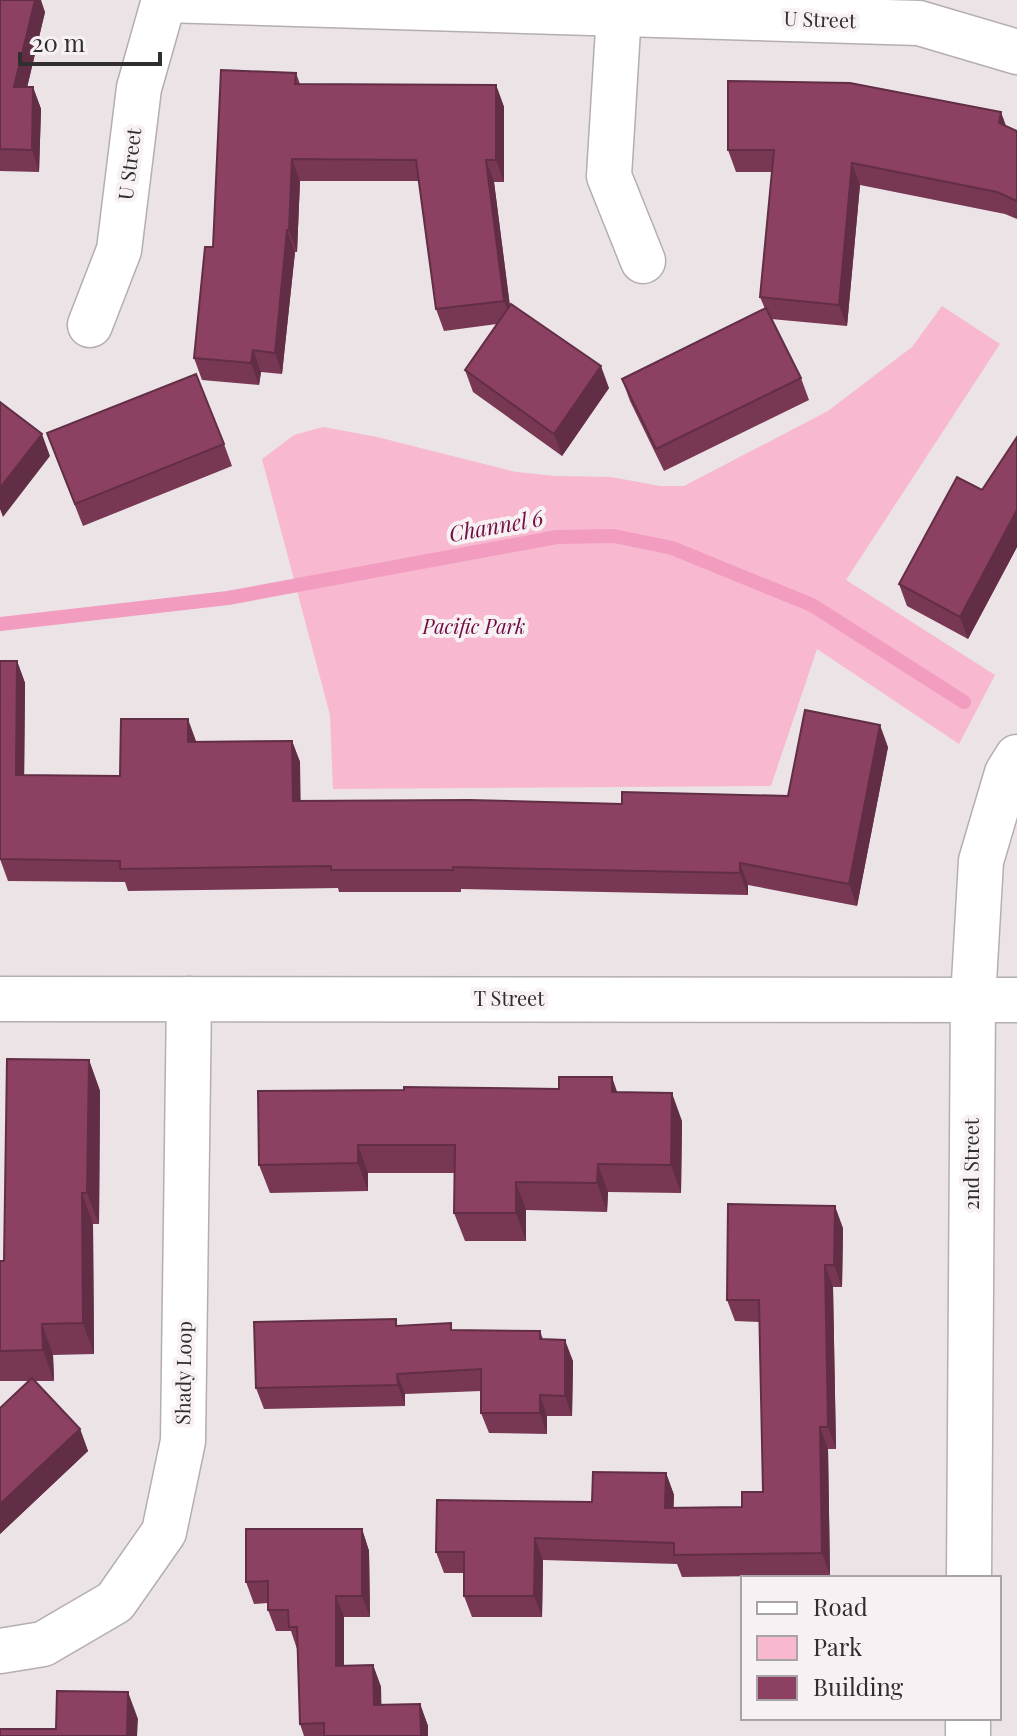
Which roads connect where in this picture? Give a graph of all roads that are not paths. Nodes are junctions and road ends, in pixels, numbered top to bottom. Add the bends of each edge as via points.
1 (164, 0) edge
2 (619, 13) junction
3 (1017, 52) edge
4 (643, 261) dead end
5 (90, 325) dead end
6 (1017, 757) edge
7 (0, 999) edge
8 (189, 999) junction
9 (973, 999) junction
10 (1017, 1000) edge
11 (969, 1576) edge
12 (0, 1651) edge

1 - 2 street, U Street
1 - 5 street, U Street via 139,88 119,250
2 - 3 street, U Street via 919,23
2 - 4 street via 609,176
6 - 9 street, 2nd Street via 1007,773 981,861
7 - 8 street, T Street
8 - 9 street, T Street
8 - 12 street, Shady Loop via 183,1441 164,1532 115,1602 43,1644
9 - 10 street, T Street
9 - 11 street, 2nd Street

